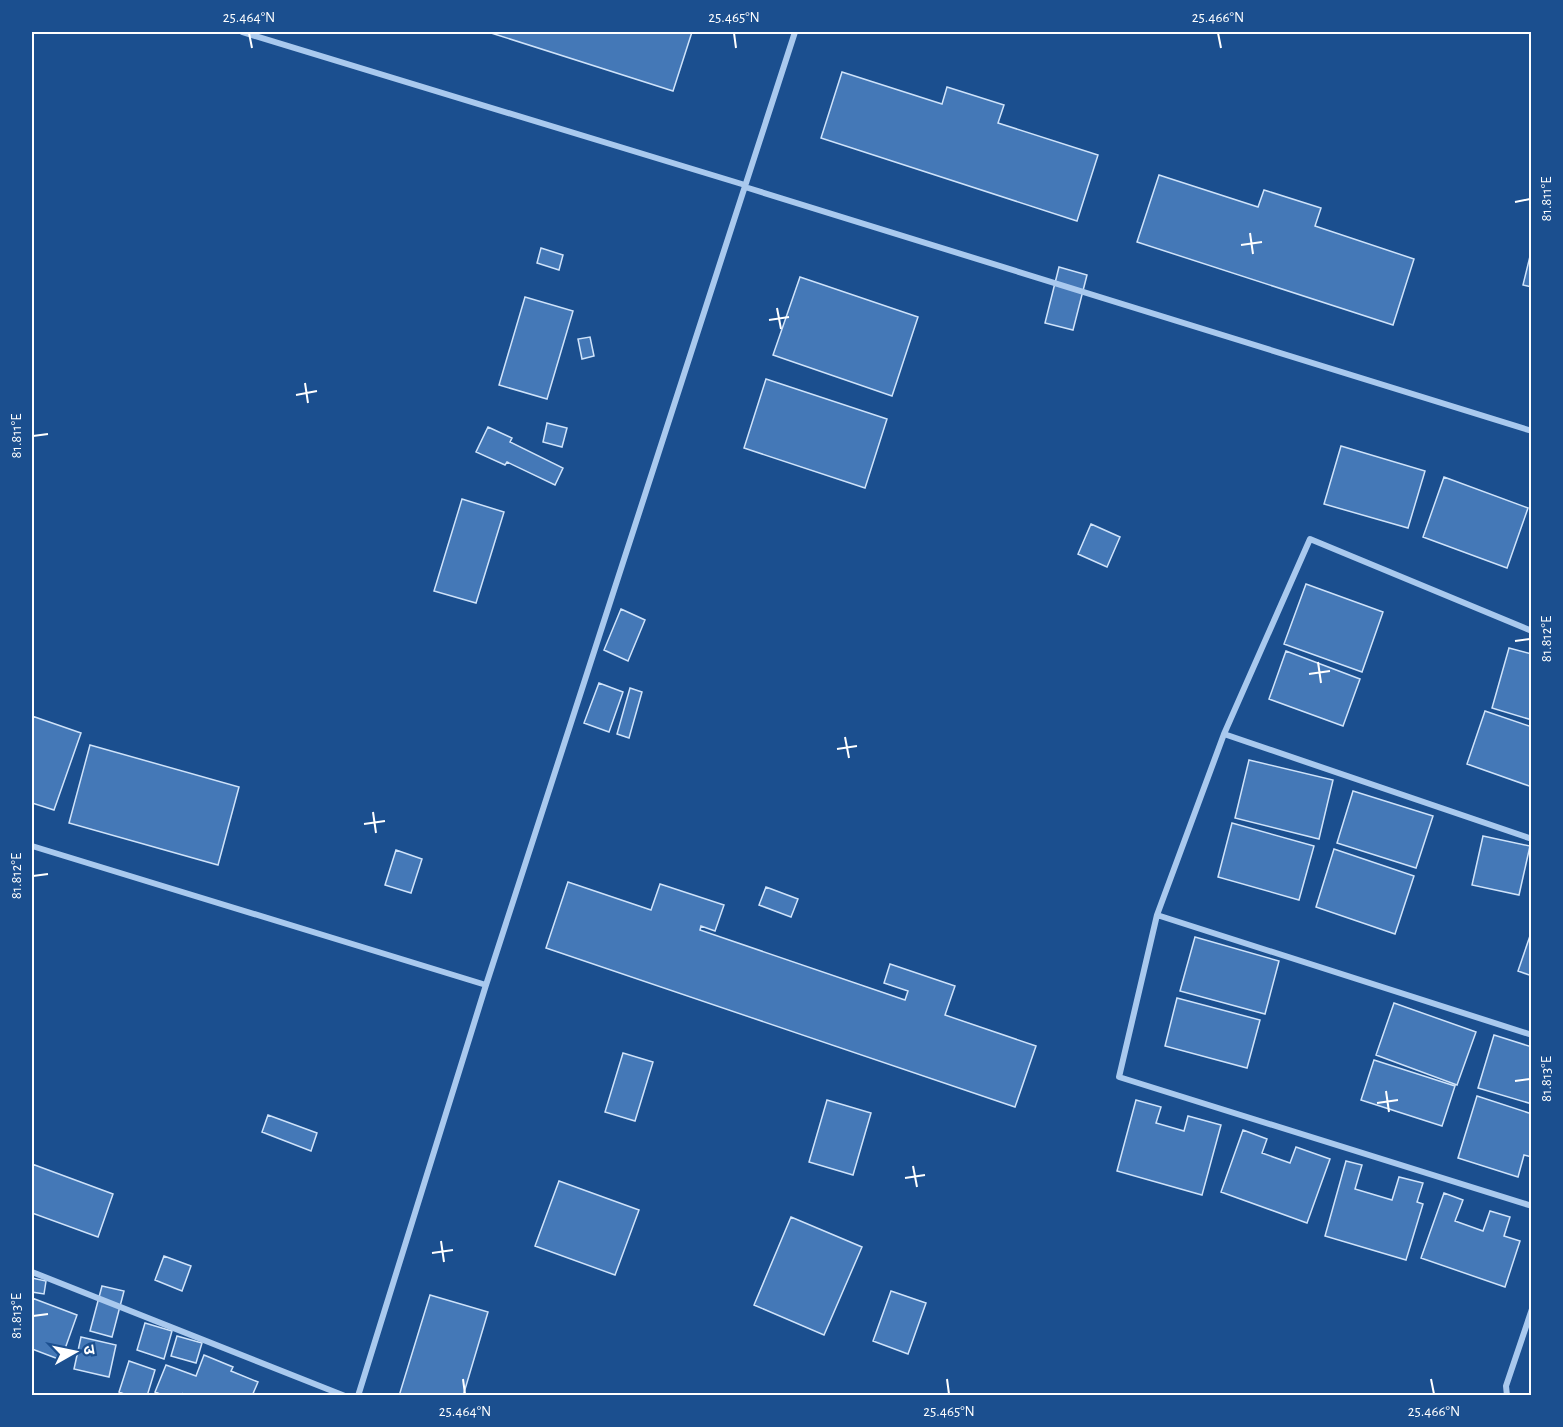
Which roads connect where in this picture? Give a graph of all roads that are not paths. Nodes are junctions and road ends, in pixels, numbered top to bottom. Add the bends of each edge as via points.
1 (242, 32) edge
2 (795, 32) edge
3 (745, 185) junction
4 (1532, 431) edge
5 (1532, 631) edge
6 (1224, 734) junction
7 (1532, 839) edge
8 (32, 846) edge
9 (1157, 915) junction
10 (486, 985) junction
11 (1532, 1035) edge
12 (1532, 1206) edge
13 (32, 1272) edge
14 (1532, 1309) edge
15 (345, 1395) edge
16 (358, 1395) edge
17 (1507, 1395) edge

1 - 3 street
2 - 3 street
3 - 4 street
3 - 10 street
5 - 6 street via 1310,538
6 - 7 street
6 - 9 street
8 - 10 street
9 - 11 street
9 - 12 street via 1119,1077
10 - 16 street
13 - 15 street
14 - 17 street via 1506,1386

